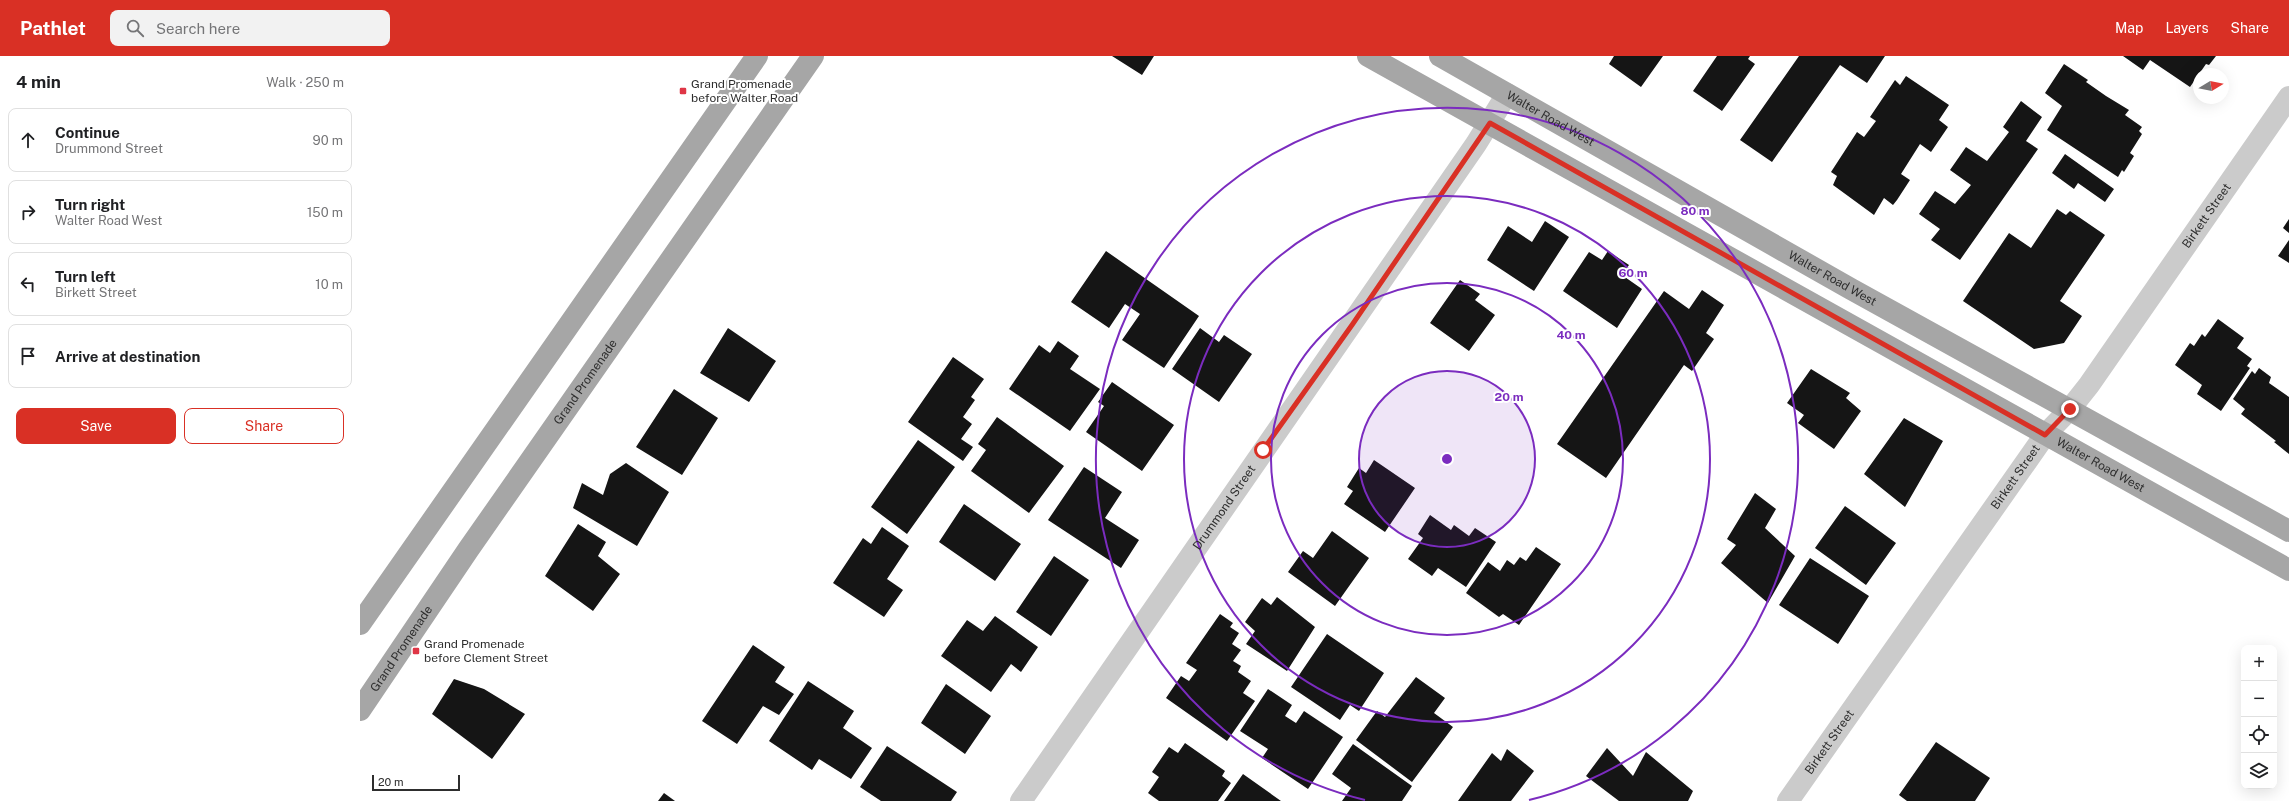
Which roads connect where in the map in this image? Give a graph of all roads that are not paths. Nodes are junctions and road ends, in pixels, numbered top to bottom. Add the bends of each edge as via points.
1 (757, 56) edge
2 (813, 56) edge
3 (1368, 56) edge
4 (1440, 56) edge
5 (1507, 94) junction
6 (2289, 97) edge
7 (1490, 123) junction
8 (2070, 409) junction
9 (2045, 435) junction
10 (2289, 531) edge
11 (2289, 570) edge
12 (360, 624) edge
13 (360, 710) edge
14 (1021, 801) edge
15 (1788, 801) edge

1 - 12 main road
2 - 13 main road, Grand Promenade via 468,550
3 - 7 main road, Walter Road West
4 - 5 main road, Walter Road West
5 - 7 street, Drummond Street
5 - 8 main road, Walter Road West
6 - 8 street, Birkett Street
7 - 9 main road, Walter Road West
7 - 14 street, Drummond Street
8 - 9 street, Birkett Street
8 - 10 main road, Walter Road West
9 - 11 main road, Walter Road West
9 - 15 street, Birkett Street

